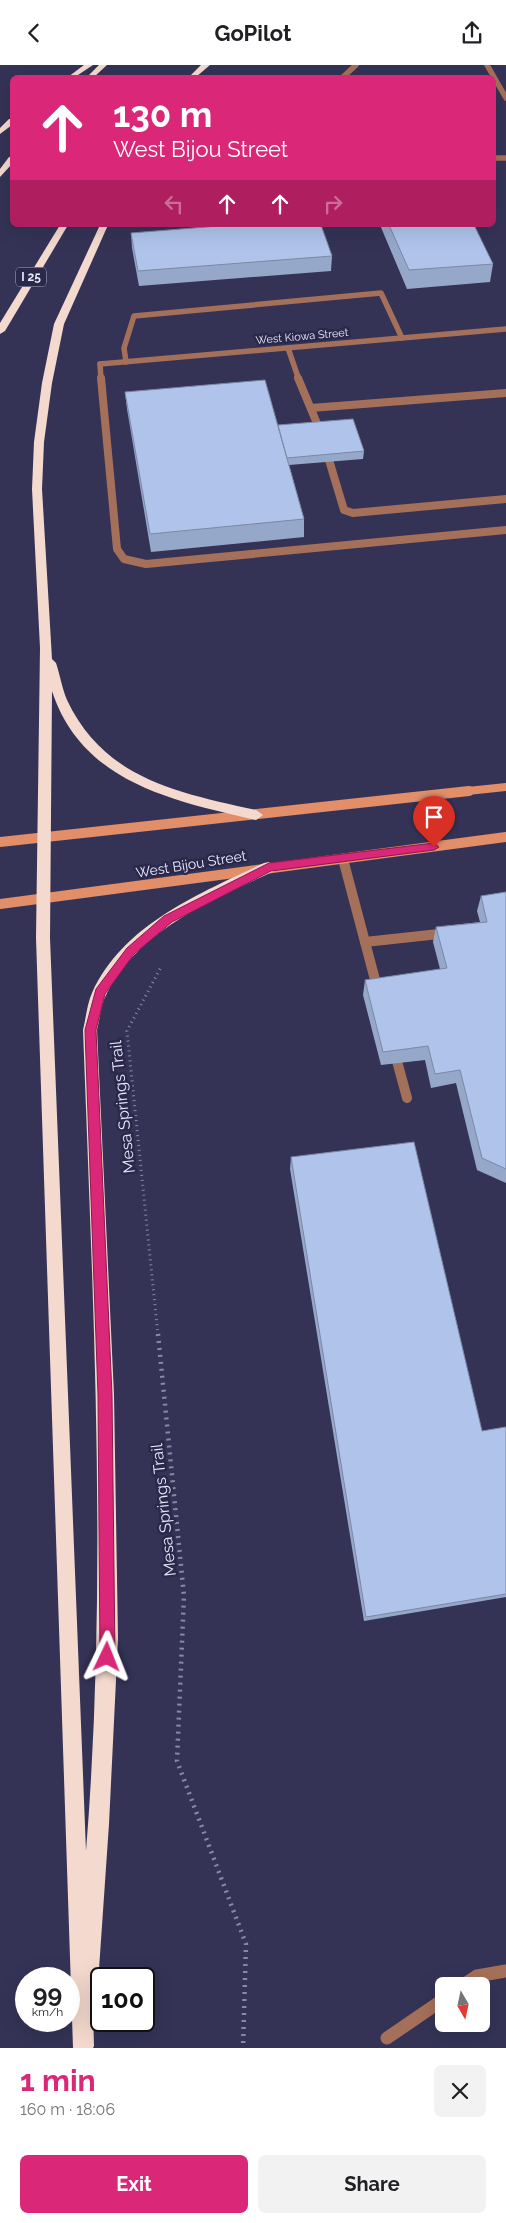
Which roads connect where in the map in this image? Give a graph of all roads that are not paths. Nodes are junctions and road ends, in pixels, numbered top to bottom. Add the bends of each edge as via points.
1 (89, 65) edge
2 (104, 65) edge
3 (206, 65) edge
4 (211, 65) edge
5 (356, 65) edge
6 (74, 75) edge
7 (92, 75) edge
8 (194, 75) edge
9 (203, 75) edge
10 (346, 75) edge
11 (496, 81) edge
12 (506, 98) edge
13 (10, 123) edge
14 (0, 131) edge
15 (10, 161) edge
16 (0, 173) edge
17 (63, 227) edge
18 (103, 227) edge
19 (506, 329) edge
20 (0, 331) edge
21 (402, 338) junction
22 (288, 348) junction
23 (126, 362) junction
24 (506, 393) edge
25 (311, 408) junction
26 (506, 499) edge
27 (506, 531) edge
28 (46, 648) junction
29 (506, 787) edge
30 (256, 815) junction
31 (44, 837) junction
32 (506, 837) edge
33 (0, 842) edge
34 (343, 859) junction
35 (269, 867) junction
36 (43, 899) junction
37 (0, 904) edge
38 (462, 931) edge
39 (365, 942) junction
40 (380, 997) edge
41 (392, 1043) edge
42 (407, 1098) dead end
43 (506, 1971) edge
44 (476, 1977) edge
45 (435, 2005) edge
46 (387, 2038) dead end
47 (83, 2047) edge

1 - 6 highway
2 - 7 highway
3 - 8 highway
4 - 9 highway
5 - 10 street
11 - 12 street
13 - 14 highway
15 - 16 highway
17 - 20 highway, I 25
18 - 28 highway via 59,324 39,442 37,489
19 - 21 street, West Kiowa Street
21 - 22 street, West Kiowa Street
21 - 23 street via 381,293 134,316 124,348
22 - 23 street, West Kiowa Street
22 - 25 street via 304,398
23 - 27 street, West Kiowa Street via 100,364 117,549 124,559 146,564
24 - 25 street
25 - 26 street via 316,414 344,510 353,513
28 - 30 highway via 61,698 78,730 110,765 145,784
28 - 31 highway
29 - 30 main road
30 - 31 main road
31 - 33 main road
31 - 36 highway
32 - 34 main road, West Bijou Street
34 - 35 main road, West Bijou Street
34 - 39 street
35 - 36 main road, West Bijou Street
35 - 47 highway via 168,919 130,951 100,993 90,1030 105,1395 108,1639
36 - 37 main road, West Bijou Street
36 - 47 highway
38 - 39 street
39 - 40 street
41 - 42 street
43 - 44 street
45 - 46 street

